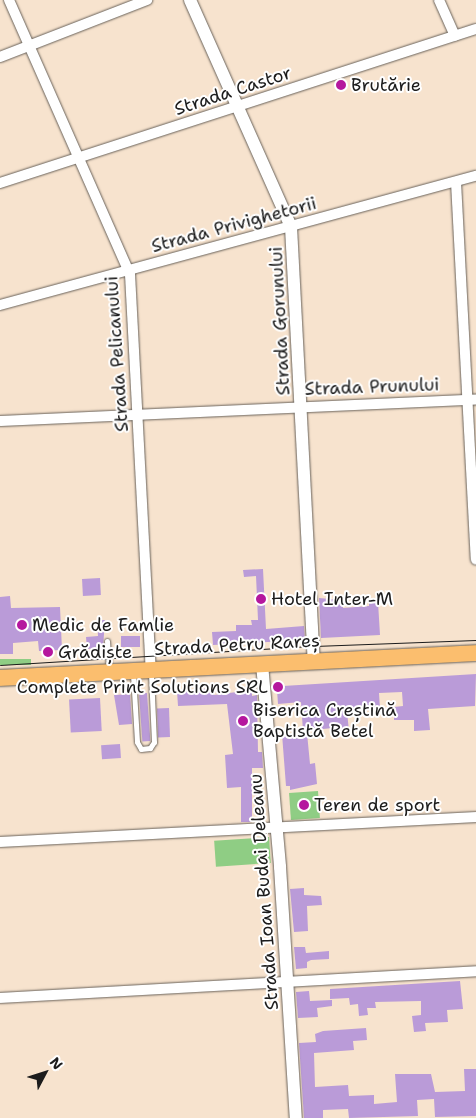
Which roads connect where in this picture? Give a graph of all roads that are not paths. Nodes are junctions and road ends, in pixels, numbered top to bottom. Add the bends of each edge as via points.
1 (9, 0) edge
2 (147, 0) edge
3 (190, 0) edge
4 (439, 0) edge
5 (476, 29) edge
6 (455, 36) junction
7 (29, 46) junction
8 (0, 57) edge
9 (236, 107) junction
10 (79, 156) junction
11 (476, 176) edge
12 (456, 182) junction
13 (0, 183) edge
14 (291, 227) junction
15 (128, 269) junction
16 (0, 305) edge
17 (472, 399) edge
18 (303, 406) junction
19 (138, 415) junction
20 (0, 421) edge
21 (476, 558) edge
22 (108, 641) dead end
23 (476, 652) edge
24 (314, 661) junction
25 (262, 664) junction
26 (151, 670) junction
27 (133, 671) junction
28 (110, 672) junction
29 (0, 678) edge
30 (476, 818) edge
31 (277, 828) junction
32 (0, 842) edge
33 (476, 971) edge
34 (288, 980) junction
35 (0, 998) edge
36 (296, 1118) edge

1 - 7 street, Strada Pelicanului
2 - 7 street
3 - 9 street, Strada Gorunului
4 - 6 street
5 - 6 street, Strada Castor
6 - 9 street, Strada Castor
7 - 8 street
7 - 10 street, Strada Pelicanului
9 - 10 street, Strada Castor
9 - 14 street, Strada Gorunului
10 - 13 street, Strada Castor
10 - 15 street, Strada Pelicanului
11 - 12 street, Strada Privighetorii
12 - 14 street, Strada Privighetorii
12 - 17 street
14 - 15 street, Strada Privighetorii
14 - 18 street, Strada Gorunului
15 - 16 street, Strada Privighetorii
15 - 19 street, Strada Pelicanului
17 - 18 street, Strada Prunului
17 - 21 street
18 - 19 street, Strada Prunului
18 - 24 street, Strada Gorunului
19 - 20 street, Strada Prunului
19 - 26 street, Strada Pelicanului
22 - 28 lane
23 - 24 main road, Strada Petru Rareș
24 - 25 main road, Strada Petru Rareș
25 - 26 main road, Strada Petru Rareș
25 - 31 street, Strada Ioan Budai Deleanu
26 - 27 main road, Strada Petru Rareș
26 - 27 lane via 154,742 150,748 142,749 137,742
27 - 28 main road, Strada Petru Rareș
28 - 29 main road, Strada Petru Rareș
30 - 31 street
31 - 32 street
31 - 34 street, Strada Ioan Budai Deleanu
33 - 34 street
34 - 35 street
34 - 36 street, Strada Ioan Budai Deleanu

